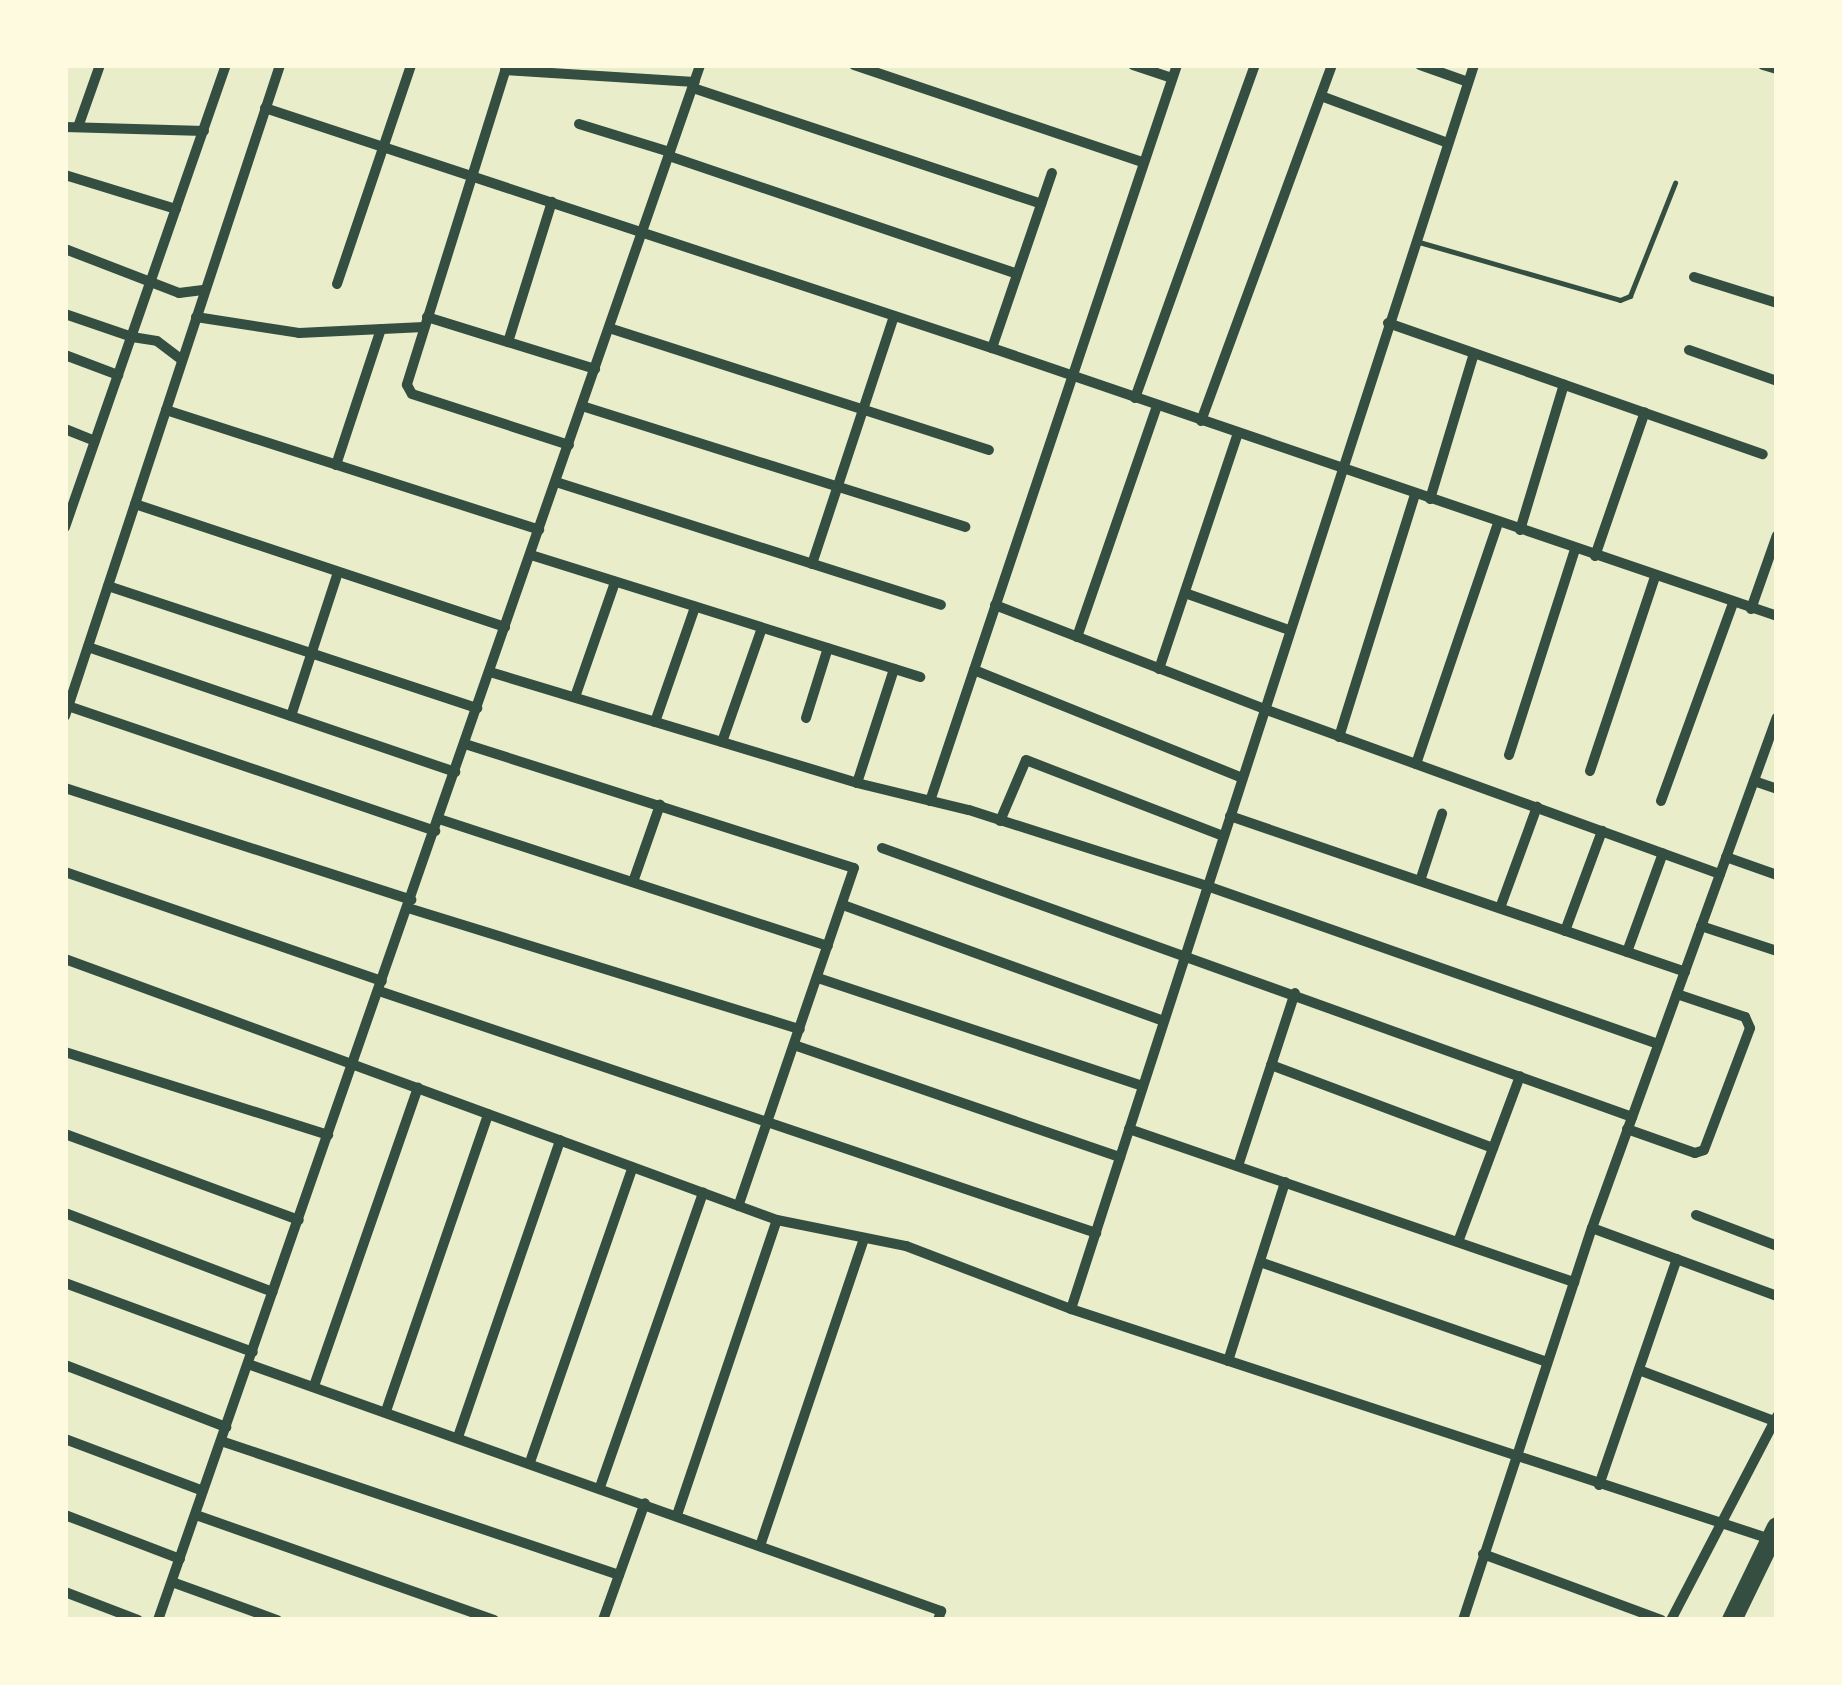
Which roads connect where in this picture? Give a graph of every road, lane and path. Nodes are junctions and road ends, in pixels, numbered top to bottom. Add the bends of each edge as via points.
1 (100, 65) edge
2 (226, 65) edge
3 (280, 65) edge
4 (410, 65) edge
5 (700, 65) edge
6 (854, 65) edge
7 (1132, 65) edge
8 (1176, 65) edge
9 (1255, 65) edge
10 (1332, 65) edge
11 (1420, 65) edge
12 (1474, 65) edge
13 (1763, 65) edge
14 (506, 67) edge
15 (1777, 69) edge
16 (586, 70) edge
17 (1172, 78) junction
18 (1468, 82) junction
19 (694, 85) junction
20 (1320, 96) junction
21 (265, 108) junction
22 (579, 124) dead end
23 (65, 127) edge
24 (78, 127) junction
25 (204, 131) junction
26 (1448, 143) junction
27 (386, 148) junction
28 (670, 154) junction
29 (1142, 162) junction
30 (1052, 173) dead end
31 (65, 175) edge
32 (470, 175) junction
33 (1675, 183) dead end
34 (552, 202) junction
35 (1041, 204) junction
36 (176, 209) junction
37 (643, 232) junction
38 (1415, 240) junction
39 (65, 249) edge
40 (1018, 274) junction
41 (1694, 277) dead end
42 (152, 279) junction
43 (338, 284) dead end
44 (206, 290) junction
45 (1777, 303) edge
46 (65, 314) edge
47 (894, 316) junction
48 (196, 317) junction
49 (426, 322) junction
50 (1388, 323) junction
51 (609, 328) junction
52 (382, 330) junction
53 (132, 337) junction
54 (508, 342) junction
55 (992, 348) junction
56 (1689, 350) dead end
57 (1474, 353) junction
58 (65, 355) edge
59 (182, 360) junction
60 (595, 369) junction
61 (118, 375) junction
62 (1070, 376) junction
63 (1777, 381) edge
64 (1564, 384) junction
65 (1135, 398) junction
66 (582, 406) junction
67 (1158, 406) junction
68 (864, 409) junction
69 (166, 410) junction
70 (1644, 412) junction
71 (1202, 421) junction
72 (65, 429) edge
73 (1238, 433) junction
74 (95, 441) junction
75 (569, 444) junction
76 (989, 450) dead end
77 (1763, 454) dead end
78 (336, 465) junction
79 (1340, 468) junction
80 (556, 482) junction
81 (838, 486) junction
82 (1415, 494) junction
83 (1430, 500) junction
84 (69, 501) edge
85 (135, 504) junction
86 (1498, 523) junction
87 (65, 526) edge
88 (965, 527) dead end
89 (539, 530) junction
90 (1520, 530) junction
91 (1777, 535) edge
92 (1575, 549) junction
93 (530, 555) junction
94 (1595, 556) junction
95 (812, 564) junction
96 (338, 572) junction
97 (1655, 577) junction
98 (615, 582) junction
99 (108, 586) junction
100 (1184, 593) junction
101 (1732, 603) junction
102 (941, 605) dead end
103 (995, 605) junction
104 (695, 607) junction
105 (1751, 608) junction
106 (1777, 616) edge
107 (505, 627) junction
108 (762, 628) junction
109 (1289, 630) junction
110 (1077, 636) junction
111 (88, 647) junction
112 (828, 648) junction
113 (312, 653) junction
114 (894, 669) junction
115 (1159, 669) junction
116 (974, 670) junction
117 (490, 672) junction
118 (920, 677) dead end
119 (574, 697) junction
120 (478, 708) junction
121 (1264, 709) junction
122 (67, 711) edge
123 (291, 716) junction
124 (1777, 717) edge
125 (806, 718) dead end
126 (655, 722) junction
127 (1339, 736) junction
128 (722, 742) junction
129 (464, 744) junction
130 (1509, 755) dead end
131 (1416, 764) junction
132 (1590, 771) dead end
133 (455, 772) junction
134 (1242, 778) junction
135 (1754, 781) junction
136 (856, 783) junction
137 (65, 788) edge
138 (1777, 789) edge
139 (930, 801) junction
140 (1661, 801) dead end
141 (660, 806) junction
142 (1536, 808) junction
143 (1442, 814) dead end
144 (1230, 816) junction
145 (1000, 821) junction
146 (437, 825) junction
147 (1602, 831) junction
148 (1224, 836) junction
149 (882, 848) dead end
150 (1663, 853) junction
151 (1726, 858) junction
152 (65, 872) edge
153 (1720, 874) junction
154 (1777, 874) edge
155 (1420, 881) junction
156 (634, 882) junction
157 (1208, 886) junction
158 (409, 904) junction
159 (843, 905) junction
160 (1500, 908) junction
161 (1701, 926) junction
162 (1565, 931) junction
163 (828, 946) junction
164 (1777, 951) edge
165 (1627, 952) junction
166 (1186, 953) junction
167 (65, 960) edge
168 (1685, 972) junction
169 (818, 978) junction
170 (381, 986) junction
171 (1294, 993) junction
172 (1676, 994) junction
173 (1164, 1021) junction
174 (800, 1030) junction
175 (1658, 1044) junction
176 (794, 1045) junction
177 (65, 1052) edge
178 (354, 1064) junction
179 (1271, 1065) junction
180 (1520, 1076) junction
181 (1143, 1086) junction
182 (418, 1088) junction
183 (488, 1114) junction
184 (1632, 1116) junction
185 (768, 1119) junction
186 (1129, 1129) junction
187 (1628, 1130) junction
188 (65, 1134) edge
189 (328, 1135) junction
190 (560, 1140) junction
191 (1494, 1148) junction
192 (1120, 1158) junction
193 (1238, 1166) junction
194 (633, 1167) junction
195 (1285, 1182) junction
196 (704, 1193) junction
197 (738, 1206) junction
198 (65, 1213) edge
199 (1696, 1215) dead end
200 (299, 1220) junction
201 (778, 1220) junction
202 (1592, 1228) junction
203 (1096, 1232) junction
204 (864, 1238) junction
205 (1458, 1242) junction
206 (1777, 1246) edge
207 (1676, 1259) junction
208 (1260, 1262) junction
209 (1574, 1282) junction
210 (65, 1283) edge
211 (274, 1292) junction
212 (1777, 1296) edge
213 (1071, 1309) junction
214 (253, 1352) junction
215 (1228, 1361) junction
216 (1547, 1362) junction
217 (248, 1364) junction
218 (65, 1366) edge
219 (1638, 1370) junction
220 (314, 1386) junction
221 (386, 1411) junction
222 (1776, 1418) edge
223 (226, 1426) junction
224 (458, 1437) junction
225 (65, 1439) edge
226 (221, 1441) junction
227 (1515, 1456) junction
228 (530, 1462) junction
229 (1599, 1485) junction
230 (600, 1487) junction
231 (204, 1491) junction
232 (646, 1503) junction
233 (65, 1515) edge
234 (196, 1515) junction
235 (677, 1515) junction
236 (1719, 1524) junction
237 (1774, 1533) edge
238 (760, 1546) junction
239 (1482, 1554) junction
240 (180, 1558) junction
241 (619, 1575) junction
242 (172, 1582) junction
243 (65, 1592) edge
244 (939, 1615) edge
245 (138, 1620) edge
246 (158, 1620) edge
247 (278, 1620) edge
248 (494, 1620) edge
249 (603, 1620) edge
250 (1463, 1620) edge
251 (1661, 1620) edge
252 (1671, 1620) edge
253 (1732, 1620) edge

1 - 24 street
2 - 25 street
3 - 21 street
4 - 27 street
5 - 19 street
6 - 29 street
7 - 17 street
8 - 17 street
9 - 65 street
10 - 20 street
11 - 18 street
12 - 18 street
13 - 15 street
14 - 16 street
14 - 32 street
16 - 19 street
17 - 29 street
18 - 26 street
19 - 28 street
19 - 35 street
20 - 26 street
20 - 71 street
21 - 27 street
21 - 44 street
22 - 28 street
23 - 24 street
24 - 25 street
25 - 36 street
26 - 38 street
27 - 32 street
27 - 43 street
28 - 37 street
28 - 40 street
29 - 62 street
30 - 35 street
31 - 36 street
32 - 34 street
32 - 49 street
33 - 38 lane via 1630,296 1620,300
34 - 37 street
34 - 54 street
35 - 40 street
36 - 42 street
37 - 47 street
37 - 51 street
38 - 50 street
39 - 42 street
40 - 55 street
41 - 45 street
42 - 44 street via 179,293
42 - 53 street
44 - 48 street
46 - 53 street
47 - 55 street
47 - 68 street
48 - 52 street via 266,331
48 - 59 street
49 - 52 street
49 - 54 street
49 - 75 street via 406,385 410,392
50 - 57 street
50 - 79 street
51 - 60 street
51 - 68 street
52 - 78 street
53 - 59 street via 168,346
53 - 61 street
54 - 60 street
55 - 62 street
56 - 63 street
57 - 64 street
57 - 83 street
58 - 61 street
59 - 69 street
60 - 66 street
61 - 74 street
62 - 65 street
62 - 103 street
64 - 70 street
64 - 90 street
65 - 67 street
66 - 75 street
66 - 81 street
67 - 71 street
67 - 110 street
68 - 76 street
68 - 81 street
69 - 78 street
69 - 85 street
70 - 77 street
70 - 94 street
71 - 73 street
72 - 74 street
73 - 79 street
73 - 100 street
74 - 84 street
75 - 80 street
78 - 89 street
79 - 82 street
79 - 109 street
80 - 89 street
80 - 95 street
81 - 88 street
81 - 95 street
82 - 83 street
82 - 127 street
83 - 86 street
84 - 87 street
85 - 96 street
85 - 99 street
86 - 90 street
86 - 131 street
89 - 93 street
90 - 92 street
91 - 105 street
92 - 94 street
92 - 130 street
93 - 98 street
93 - 107 street
94 - 97 street
95 - 102 street
96 - 107 street
96 - 113 street
97 - 101 street
97 - 132 street
98 - 104 street
98 - 119 street
99 - 111 street
99 - 113 street
100 - 109 street
100 - 115 street
101 - 105 street
101 - 140 street
103 - 110 street
103 - 116 street
104 - 108 street
104 - 126 street
105 - 106 street
107 - 117 street
108 - 112 street
108 - 128 street
109 - 121 street
110 - 115 street
111 - 122 street
111 - 123 street
112 - 114 street
112 - 125 street
113 - 120 street
113 - 123 street
114 - 118 street
114 - 136 street
115 - 121 street
116 - 134 street
116 - 139 street
117 - 119 street
117 - 120 street
119 - 126 street
120 - 129 street
121 - 127 street
121 - 134 street
122 - 146 street
123 - 133 street
124 - 135 street
126 - 128 street
127 - 131 street
128 - 136 street
129 - 133 street
129 - 141 street
131 - 142 street
133 - 146 street
134 - 144 street
135 - 138 street
135 - 151 street
136 - 139 street
137 - 158 street
139 - 145 street
141 - 156 street
141 - 159 street via 852,866
142 - 147 street
142 - 160 street
143 - 155 street
144 - 148 street
144 - 155 street
145 - 148 street via 1023,760
145 - 157 street
146 - 156 street
146 - 158 street
147 - 150 street
147 - 162 street
148 - 157 street
149 - 166 street
150 - 153 street
150 - 165 street
151 - 153 street
151 - 154 street
152 - 170 street
153 - 161 street
155 - 160 street
156 - 163 street
157 - 166 street
157 - 175 street
158 - 170 street
158 - 174 street
159 - 163 street
159 - 173 street
160 - 162 street
161 - 164 street
161 - 168 street
162 - 165 street
163 - 169 street
165 - 168 street
166 - 171 street
166 - 173 street
167 - 178 street
168 - 172 street
169 - 174 street
169 - 181 street
170 - 178 street
170 - 185 street
171 - 179 street
171 - 180 street
172 - 175 street
172 - 187 street via 1748,1020 1744,1045 1704,1150 1695,1153
173 - 181 street
174 - 176 street
175 - 184 street
176 - 185 street
176 - 192 street
177 - 189 street
178 - 182 street
178 - 189 street
179 - 191 street
179 - 193 street
180 - 184 street
180 - 191 street
181 - 186 street
182 - 183 street
182 - 220 street
183 - 190 street
183 - 221 street
184 - 187 street
185 - 197 street
185 - 203 street
186 - 192 street
186 - 193 street
187 - 202 street
188 - 200 street
189 - 200 street
190 - 194 street
190 - 224 street
191 - 205 street
192 - 203 street
193 - 195 street
194 - 196 street
194 - 228 street
195 - 205 street
195 - 208 street
196 - 197 street
196 - 230 street
197 - 201 street
198 - 211 street
199 - 206 street
200 - 211 street
201 - 204 street
201 - 235 street
202 - 207 street
202 - 209 street
203 - 213 street
204 - 213 street via 906,1246
204 - 238 street
205 - 209 street
207 - 212 street
207 - 219 street
208 - 215 street
208 - 216 street
209 - 216 street
210 - 214 street
211 - 214 street
213 - 215 street
214 - 217 street
215 - 227 street
216 - 227 street
217 - 220 street
217 - 223 street
218 - 223 street
219 - 222 street
219 - 229 street
220 - 221 street
221 - 224 street
222 - 236 street
223 - 226 street
224 - 228 street
225 - 231 street
226 - 231 street
226 - 241 street
227 - 229 street
227 - 239 street
228 - 230 street
229 - 236 street
230 - 232 street
231 - 234 street
232 - 235 street
232 - 241 street
233 - 240 street
234 - 240 street
234 - 248 street
235 - 238 street
236 - 237 street
236 - 252 street
237 - 253 highway
238 - 244 street
239 - 250 street
239 - 251 street
240 - 242 street
241 - 249 street
242 - 246 street
242 - 247 street
243 - 245 street

